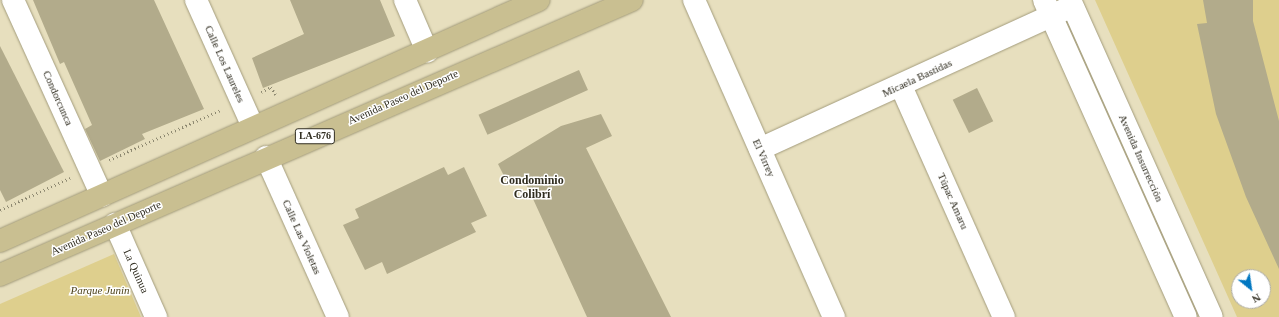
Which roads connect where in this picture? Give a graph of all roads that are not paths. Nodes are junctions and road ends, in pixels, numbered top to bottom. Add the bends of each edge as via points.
1 (5, 0) edge
2 (13, 0) edge
3 (196, 0) edge
4 (405, 0) edge
5 (539, 0) edge
6 (632, 0) edge
7 (694, 0) edge
8 (0, 2) edge
9 (1071, 3) edge
10 (1048, 8) edge
11 (427, 51) junction
12 (901, 86) junction
13 (253, 127) junction
14 (760, 148) junction
15 (266, 157) junction
16 (102, 196) junction
17 (115, 224) junction
18 (0, 241) edge
19 (0, 275) edge
20 (156, 317) edge
21 (338, 317) edge
22 (834, 317) edge
23 (1004, 317) edge
24 (1186, 317) edge
25 (1212, 317) edge

1 - 8 street
2 - 16 street, Condorcunca
3 - 13 street, Calle Los Laureles
4 - 11 street
5 - 11 main road
6 - 15 main road, Avenida Paseo del Deporte / LA-676
7 - 14 street, El Virrey
9 - 10 street, Micaela Bastidas
9 - 25 street, Avenida Insurrección
10 - 12 street, Micaela Bastidas
10 - 24 street
11 - 13 main road
12 - 14 street, Micaela Bastidas
12 - 23 street, Túpac Amaru
13 - 16 main road
14 - 22 street, El Virrey
15 - 17 main road, Avenida Paseo del Deporte / LA-676
15 - 21 street, Calle Las Violetas
16 - 18 main road
17 - 19 main road, Avenida Paseo del Deporte / LA-676
17 - 20 street, La Quinua

